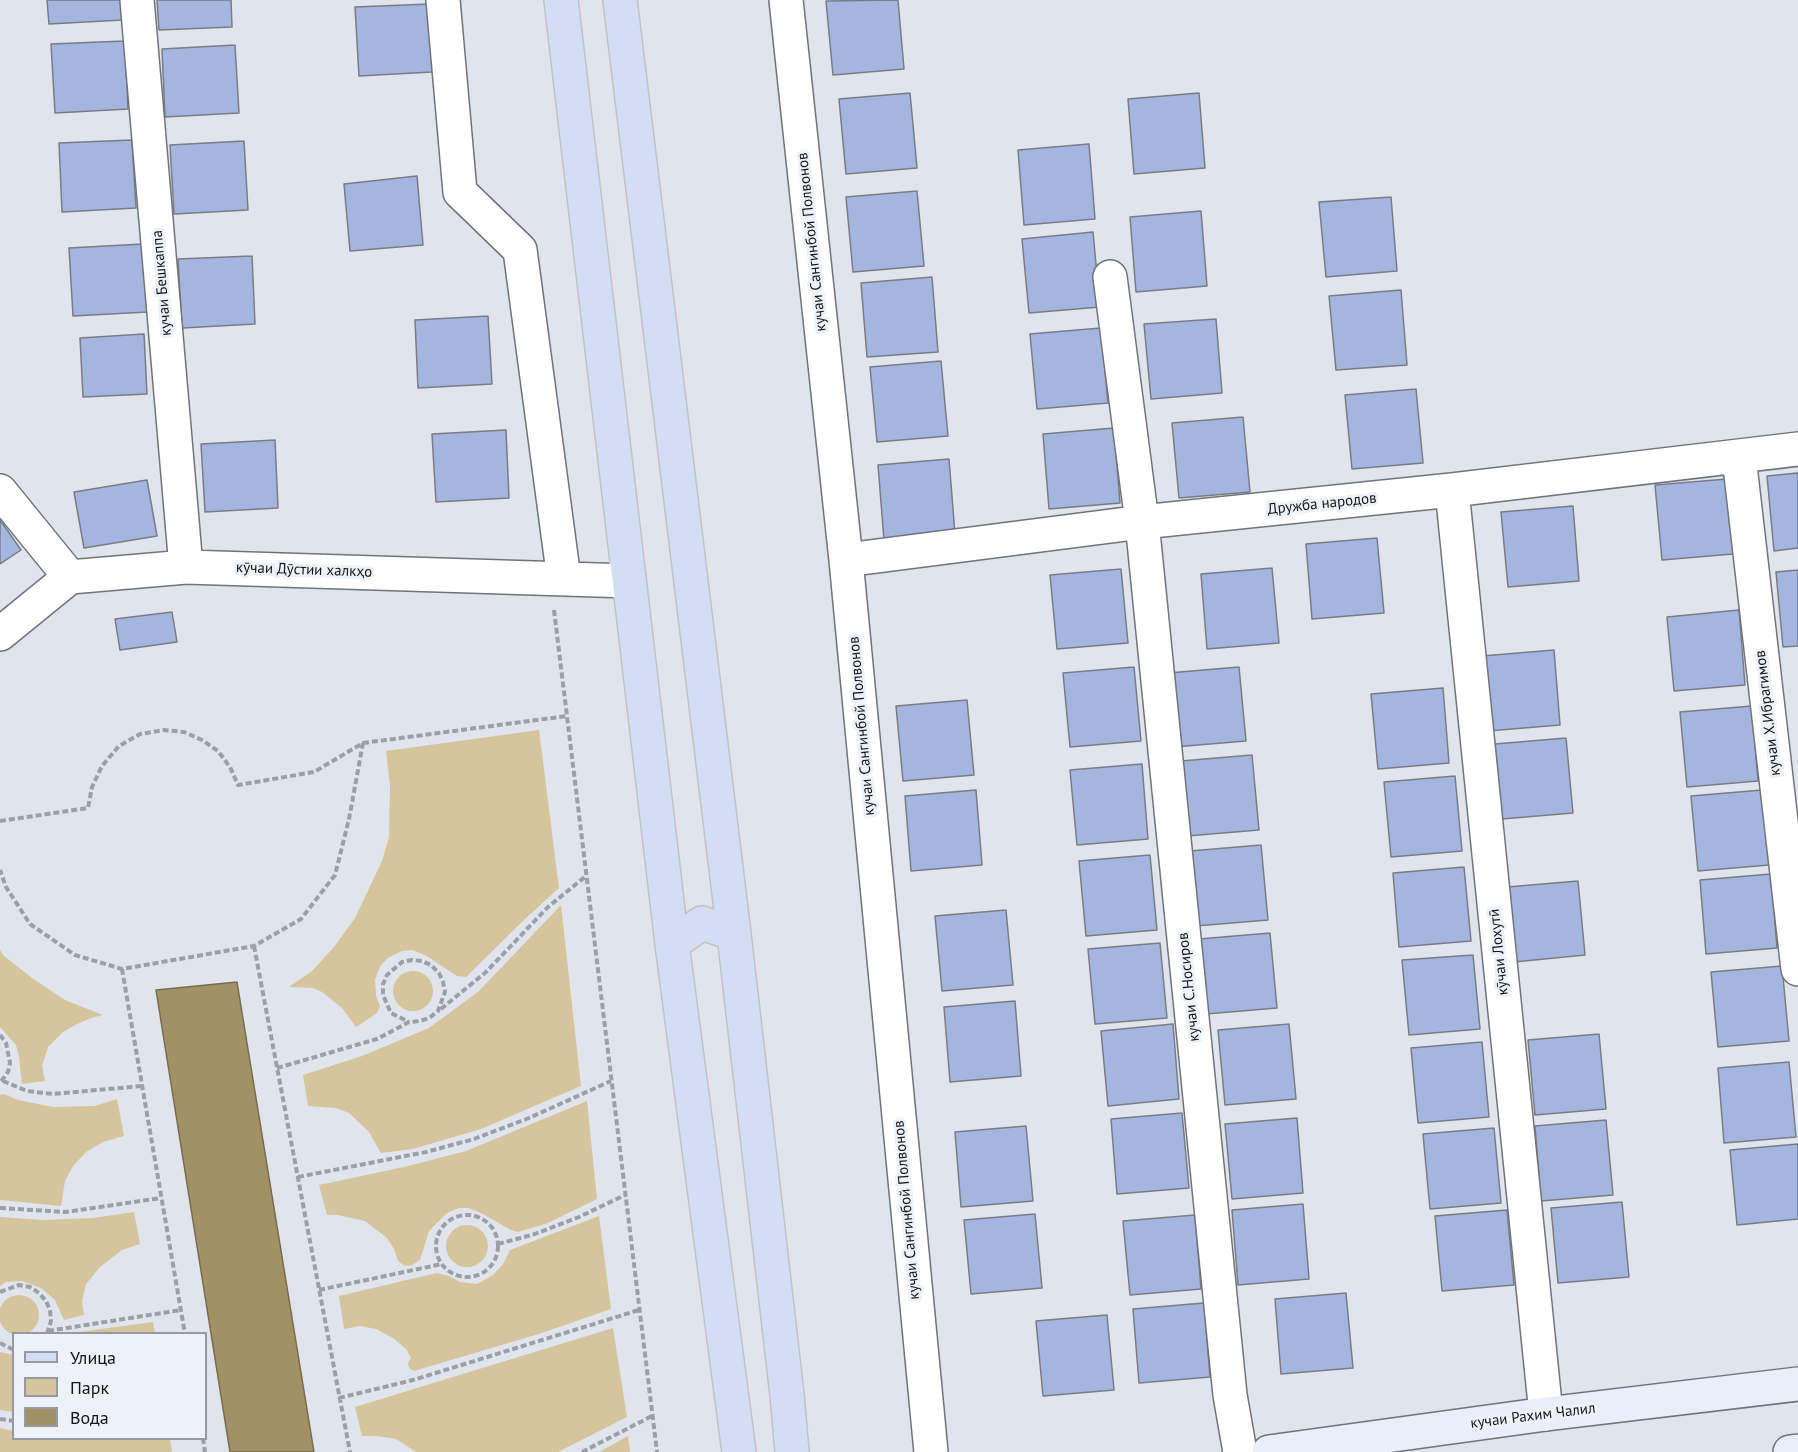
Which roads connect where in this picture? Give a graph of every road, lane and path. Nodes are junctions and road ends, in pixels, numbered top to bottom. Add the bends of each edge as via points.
1 (137, 0) edge
2 (443, 0) edge
3 (561, 0) edge
4 (620, 0) edge
5 (786, 0) edge
6 (1110, 277) dead end
7 (1798, 449) edge
8 (1739, 457) junction
9 (1452, 490) junction
10 (0, 491) edge
11 (1142, 522) junction
12 (846, 560) junction
13 (186, 567) junction
14 (70, 577) junction
15 (557, 579) junction
16 (629, 581) junction
17 (0, 634) edge
18 (567, 716) junction
19 (363, 743) junction
20 (0, 821) edge
21 (0, 870) edge
22 (586, 876) junction
23 (734, 934) junction
24 (672, 944) junction
25 (254, 946) junction
26 (122, 969) junction
27 (1798, 969) edge
28 (438, 1011) junction
29 (409, 1022) junction
30 (0, 1035) edge
31 (277, 1068) junction
32 (1, 1082) edge
33 (611, 1082) junction
34 (142, 1086) junction
35 (298, 1177) junction
36 (626, 1195) junction
37 (161, 1198) junction
38 (0, 1208) edge
39 (498, 1244) junction
40 (442, 1264) junction
41 (319, 1290) junction
42 (0, 1292) edge
43 (181, 1311) junction
44 (639, 1311) junction
45 (48, 1332) edge
46 (185, 1332) edge
47 (1798, 1384) edge
48 (339, 1398) junction
49 (1546, 1414) junction
50 (652, 1416) junction
51 (1798, 1451) edge
52 (350, 1452) edge
53 (582, 1452) edge
54 (657, 1452) edge
55 (739, 1452) edge
56 (792, 1452) edge
57 (931, 1452) edge
58 (1240, 1452) edge
59 (1269, 1452) edge
60 (1790, 1452) edge

1 - 13 street, кучаи Бешкаппа
2 - 15 street via 460,192 520,250
3 - 16 main road
4 - 23 main road
5 - 12 street, кучаи Сангинбой Полвонов
6 - 11 street, кучаи С.Носиров
7 - 8 street, Дружба народов
8 - 9 street, Дружба народов
8 - 27 street, кучаи Х.Ибрагимов
9 - 11 street, Дружба народов
9 - 49 street, кӯчаи Лохутӣ
10 - 14 street
11 - 12 street, Дружба народов
11 - 58 street, кучаи С.Носиров via 1230,1395
12 - 57 street, кучаи Сангинбой Полвонов
13 - 14 street, кӯчаи Дӯстии халкҳо
13 - 15 street, кӯчаи Дӯстии халкҳо
14 - 17 street
15 - 16 street, кӯчаи Дӯстии халкҳо
15 - 18 path
16 - 24 main road
18 - 19 path
18 - 22 path
19 - 20 path via 314,772 238,785 218,751 202,740 184,732 164,730 140,734 119,746 102,766 88,808
19 - 25 path via 335,875 302,919
21 - 26 path via 6,887 30,924 75,955
22 - 28 path via 548,908 486,972
22 - 33 path
23 - 24 main road via 702,923
23 - 56 main road
24 - 55 main road
25 - 26 path
25 - 31 path
26 - 34 path
28 - 29 path via 429,1018
28 - 29 path via 445,992 439,973 422,961 402,962 387,975 382,995 391,1013
29 - 31 path via 377,1039
30 - 32 path via 10,1063
31 - 35 path
32 - 34 path via 53,1094
33 - 35 path via 474,1139
33 - 36 path
34 - 37 path
35 - 41 path
36 - 39 path via 535,1234
36 - 44 path
37 - 38 path via 66,1212
37 - 43 path
39 - 40 path via 495,1261 482,1274 456,1275
39 - 40 path via 484,1220 476,1216 457,1217 448,1221 437,1237
40 - 41 path
41 - 48 path
42 - 45 path via 19,1285 39,1293 50,1310
43 - 45 path
43 - 46 path
44 - 48 path via 413,1380
44 - 50 path
47 - 49 main road, кучаи Рахим Чалил
48 - 52 path
49 - 59 main road, кучаи Рахим Чалил
50 - 53 path
50 - 54 path
51 - 60 main road

